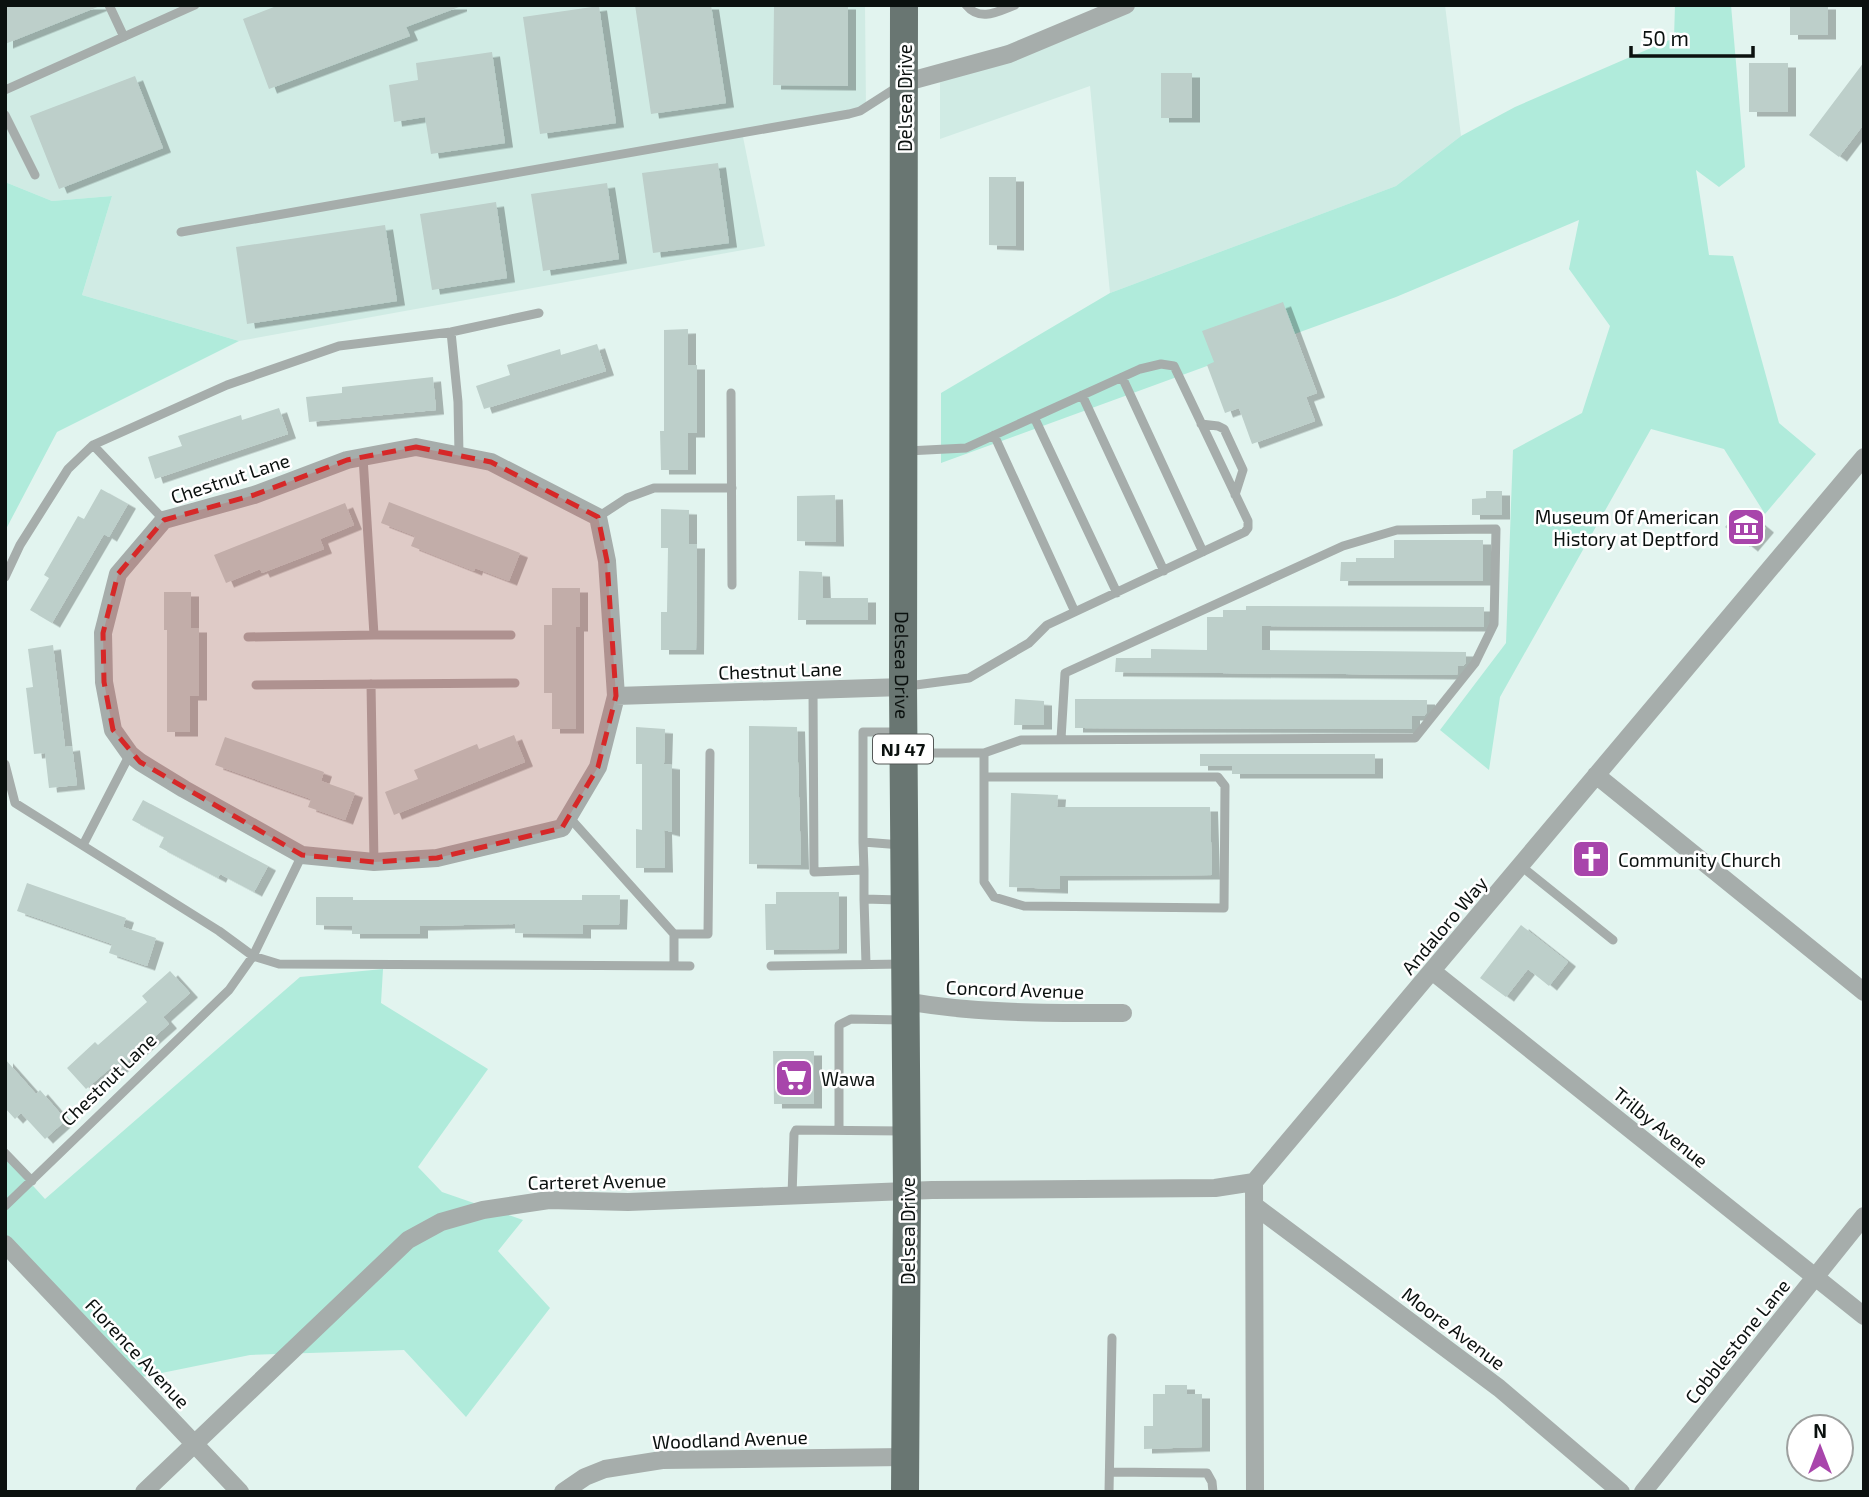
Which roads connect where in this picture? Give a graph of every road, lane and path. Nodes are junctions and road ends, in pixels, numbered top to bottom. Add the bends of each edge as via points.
1 (109, 5) edge
2 (195, 5) edge
3 (904, 5) edge
4 (965, 5) edge
5 (1015, 5) edge
6 (1126, 5) edge
7 (124, 37) junction
8 (903, 83) junction
9 (5, 90) edge
10 (5, 115) edge
11 (35, 175) dead end
12 (181, 232) dead end
13 (540, 313) dead end
14 (451, 332) junction
15 (1122, 377) junction
16 (731, 393) dead end
17 (1082, 395) junction
18 (1034, 417) junction
19 (1201, 424) junction
20 (994, 435) junction
21 (93, 445) junction
22 (904, 451) junction
23 (459, 455) junction
24 (363, 457) junction
25 (1864, 457) edge
26 (732, 488) junction
27 (1235, 495) junction
28 (598, 517) junction
29 (164, 520) junction
30 (1203, 552) junction
31 (1164, 571) junction
32 (5, 577) edge
33 (732, 585) dead end
34 (1117, 593) junction
35 (1075, 612) junction
36 (374, 635) junction
37 (511, 635) dead end
38 (248, 637) dead end
39 (515, 683) dead end
40 (371, 684) junction
41 (256, 685) dead end
42 (902, 687) junction
43 (813, 690) junction
44 (616, 696) junction
45 (1060, 739) junction
46 (903, 743) junction
47 (710, 753) dead end
48 (984, 753) junction
49 (130, 754) junction
50 (5, 764) edge
51 (1596, 775) junction
52 (984, 777) junction
53 (569, 817) junction
54 (863, 842) junction
55 (83, 845) junction
56 (904, 845) junction
57 (302, 855) junction
58 (374, 862) junction
59 (1521, 866) junction
60 (864, 870) junction
61 (864, 899) junction
62 (904, 900) junction
63 (674, 934) junction
64 (1614, 940) dead end
65 (253, 956) junction
66 (866, 964) junction
67 (905, 964) junction
68 (674, 966) junction
69 (690, 966) dead end
70 (771, 966) dead end
71 (1432, 971) junction
72 (1864, 992) edge
73 (905, 1011) junction
74 (1122, 1013) dead end
75 (839, 1130) junction
76 (906, 1131) junction
77 (5, 1153) edge
78 (32, 1181) junction
79 (1254, 1182) junction
80 (907, 1192) junction
81 (792, 1196) junction
82 (5, 1206) edge
83 (1255, 1206) junction
84 (1864, 1216) edge
85 (5, 1244) edge
86 (1816, 1277) junction
87 (1864, 1317) edge
88 (1112, 1338) dead end
89 (195, 1444) junction
90 (905, 1457) junction
91 (1110, 1472) junction
92 (144, 1492) edge
93 (240, 1492) edge
94 (563, 1492) edge
95 (905, 1492) edge
96 (1109, 1492) edge
97 (1213, 1492) edge
98 (1255, 1492) edge
99 (1620, 1492) edge
100 (1643, 1492) edge

1 - 7 lane
2 - 7 lane
3 - 8 main road, Delsea Drive / NJ 47
4 - 5 lane via 972,13 986,16
6 - 8 street via 1010,54
7 - 9 lane
8 - 12 lane via 849,114
8 - 22 main road, Delsea Drive / NJ 47
10 - 11 lane
13 - 14 lane
14 - 21 lane via 339,346 227,385
14 - 23 lane
15 - 17 lane
15 - 19 lane via 1161,364 1174,366
15 - 30 lane
16 - 26 lane
17 - 18 lane
17 - 31 lane
18 - 20 lane
18 - 34 lane
19 - 27 lane
19 - 27 lane via 1224,429 1244,470
20 - 22 lane via 966,448
20 - 35 lane
21 - 29 lane
21 - 32 lane via 68,469
22 - 42 main road, Delsea Drive / NJ 47
23 - 24 street, Chestnut Lane via 416,447
23 - 28 street, Chestnut Lane via 491,462
24 - 29 street, Chestnut Lane
24 - 36 lane
25 - 51 street, Andaloro Way
26 - 28 lane via 654,488 627,498
26 - 33 lane
27 - 30 lane via 1248,528
28 - 44 street via 607,561
29 - 49 street, Chestnut Lane via 118,574 103,633 104,682 113,730
30 - 31 lane
31 - 34 lane
34 - 35 lane
35 - 42 lane via 1047,625 1028,643 969,678
36 - 37 lane
36 - 38 lane
39 - 40 lane
40 - 41 lane
40 - 58 lane
42 - 43 street, Chestnut Lane
42 - 46 main road, Delsea Drive / NJ 47
43 - 44 street, Chestnut Lane
43 - 60 lane via 814,872
44 - 53 street via 598,767
45 - 45 lane via 1415,738 1475,663 1494,624 1496,528 1397,530 1343,547 1065,673
45 - 48 lane via 1021,740
46 - 48 lane
46 - 54 lane via 863,732
46 - 56 main road, Delsea Drive / NJ 47
47 - 63 lane via 708,934
48 - 52 lane
49 - 55 lane
49 - 57 street, Chestnut Lane
50 - 55 lane via 15,803
51 - 59 street, Andaloro Way
51 - 72 street
52 - 52 lane via 984,882 994,897 1024,906 1224,908 1225,786 1218,777
53 - 58 street, Chestnut Lane via 562,828 437,858
53 - 63 lane
54 - 56 lane
54 - 60 lane
55 - 65 lane
56 - 62 main road, Delsea Drive / NJ 47
57 - 58 street, Chestnut Lane
57 - 65 lane, Chestnut Lane
59 - 64 lane
59 - 71 street, Andaloro Way
60 - 61 lane
61 - 62 lane
61 - 66 lane
62 - 67 main road, Delsea Drive / NJ 47
63 - 68 lane
65 - 68 lane via 311,966
65 - 78 lane, Chestnut Lane via 229,990
66 - 67 lane
66 - 70 lane
67 - 73 main road, Delsea Drive / NJ 47
68 - 69 lane
71 - 79 street, Andaloro Way
71 - 86 street, Trilby Avenue
73 - 74 street, Concord Avenue
73 - 75 lane via 851,1019 839,1026
73 - 76 main road, Delsea Drive / NJ 47
75 - 76 lane
75 - 81 lane via 796,1130
76 - 80 main road, Delsea Drive / NJ 47
77 - 78 lane
78 - 82 lane, Chestnut Lane
79 - 80 street via 1215,1188
79 - 83 street
80 - 81 street, Carteret Avenue
80 - 90 main road, Delsea Drive / NJ 47
81 - 89 street, Carteret Avenue via 549,1200 482,1210 441,1222 408,1241
83 - 98 street
83 - 99 street, Moore Avenue via 1499,1388
84 - 86 street, Cobblestone Lane
85 - 89 street, Florence Avenue
86 - 87 street, Trilby Avenue
86 - 100 street, Cobblestone Lane
88 - 91 lane
89 - 92 street, Carteret Avenue
89 - 93 street, Florence Avenue
90 - 94 street, Woodland Avenue via 662,1460 605,1469
90 - 95 main road, Delsea Drive / NJ 47
91 - 96 lane
91 - 97 lane via 1207,1474

